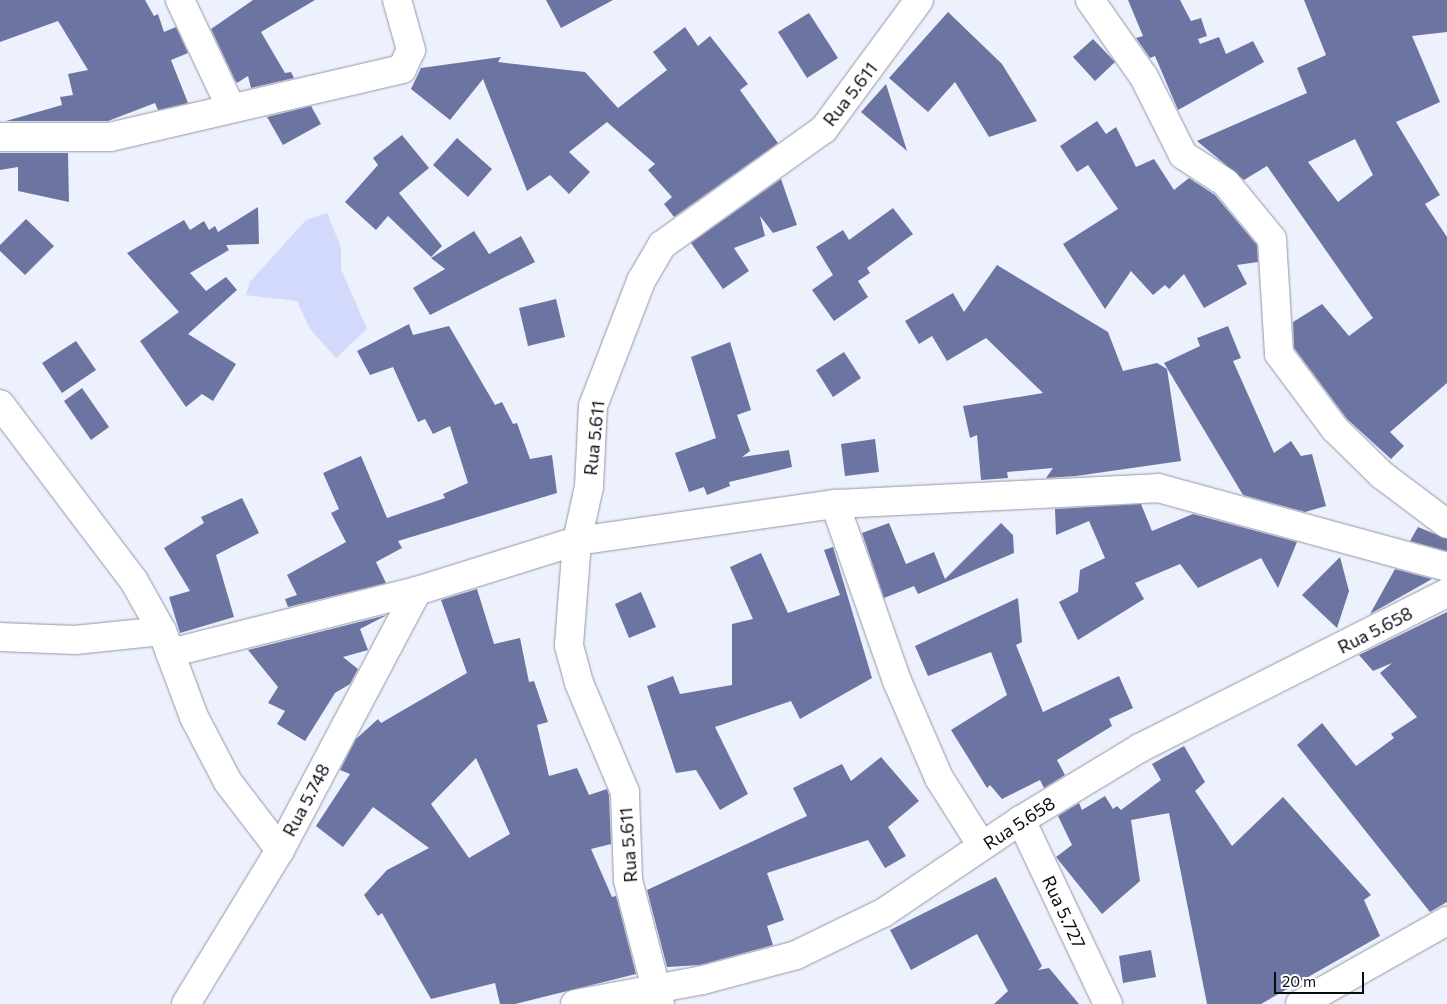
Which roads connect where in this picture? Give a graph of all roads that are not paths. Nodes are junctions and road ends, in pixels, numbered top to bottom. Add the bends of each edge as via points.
1 (180, 0) edge
2 (396, 0) edge
3 (919, 0) edge
4 (1090, 0) edge
5 (231, 108) junction
6 (0, 137) edge
7 (0, 404) edge
8 (835, 504) junction
9 (1447, 524) edge
10 (577, 541) junction
11 (1447, 567) edge
12 (417, 591) junction
13 (1447, 593) edge
14 (0, 637) edge
15 (166, 642) junction
16 (1021, 820) junction
17 (982, 846) junction
18 (280, 850) junction
19 (1447, 921) edge
20 (656, 996) edge
21 (1339, 996) edge
22 (186, 1004) edge
23 (575, 1004) edge
24 (1108, 1004) edge
25 (1300, 1004) edge

1 - 5 street
2 - 5 street via 411,50 402,69
3 - 10 street, Rua 5.611 via 824,128 662,246 641,281 593,406 589,488
4 - 9 street via 1144,77 1183,155 1226,183 1272,239 1279,354 1335,429 1382,475
5 - 6 street via 110,137
7 - 15 street via 110,543
8 - 10 street
8 - 11 street via 1158,488
8 - 17 street via 904,698 939,778
10 - 12 street
10 - 20 street, Rua 5.611 via 569,644 579,683 625,792 628,880
12 - 15 street
12 - 18 street, Rua 5.748
13 - 16 street, Rua 5.658 via 1140,748
14 - 15 street
15 - 18 street via 194,717 228,782
16 - 17 street, Rua 5.658
16 - 24 street, Rua 5.727
17 - 20 street, Rua 5.658 via 883,913 796,955
18 - 22 street, Rua 5.748
19 - 21 street
20 - 23 street, Rua 5.658
21 - 25 street

